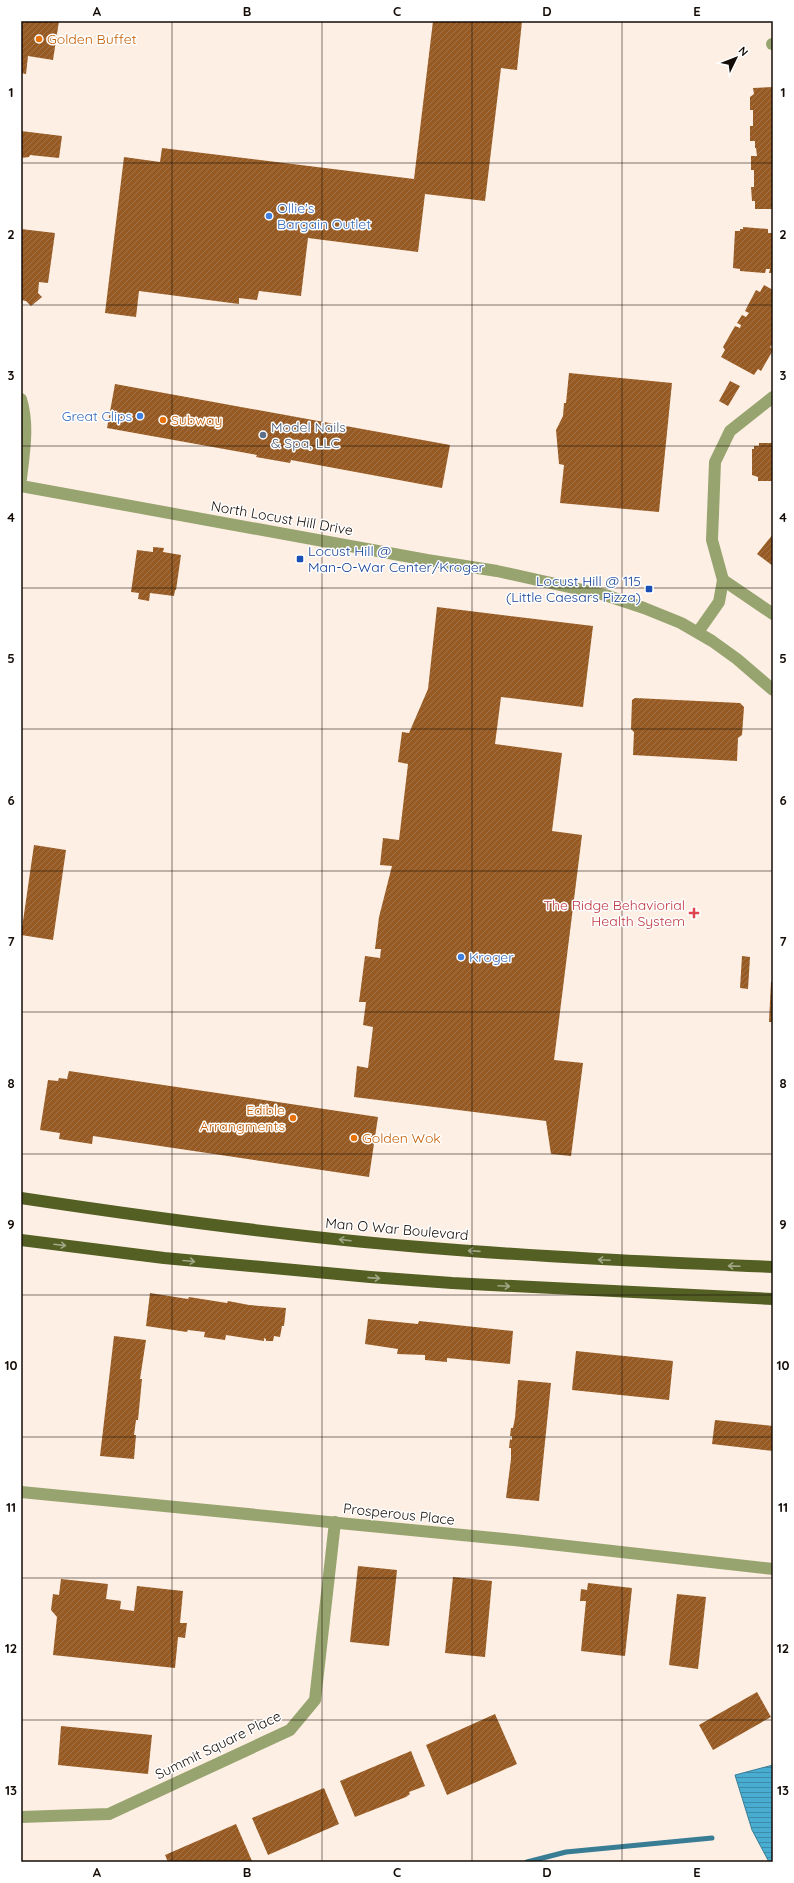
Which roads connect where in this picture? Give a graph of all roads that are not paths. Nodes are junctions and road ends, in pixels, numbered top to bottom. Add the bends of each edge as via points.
1 (773, 396) edge
2 (21, 399) edge
3 (21, 478) edge
4 (21, 486) edge
5 (724, 580) junction
6 (773, 614) edge
7 (698, 632) junction
8 (773, 690) edge
9 (21, 1198) edge
10 (21, 1240) edge
11 (773, 1267) edge
12 (773, 1299) edge
13 (21, 1492) edge
14 (335, 1522) junction
15 (773, 1569) edge
16 (21, 1817) edge

1 - 5 street via 730,431 715,462 712,540
2 - 3 street via 26,437
4 - 7 street, North Locust Hill Drive via 497,571 605,595 681,622
5 - 6 street
5 - 7 street via 719,602
7 - 8 street, North Locust Hill Drive via 737,659
11 -> 9 main road, Man O War Boulevard via 546,1256 368,1242
10 -> 12 main road via 164,1258 377,1278
13 - 14 street, Prosperous Place
14 - 15 street, Prosperous Place
14 - 16 street, Summit Square Place via 314,1700 290,1730 109,1814

